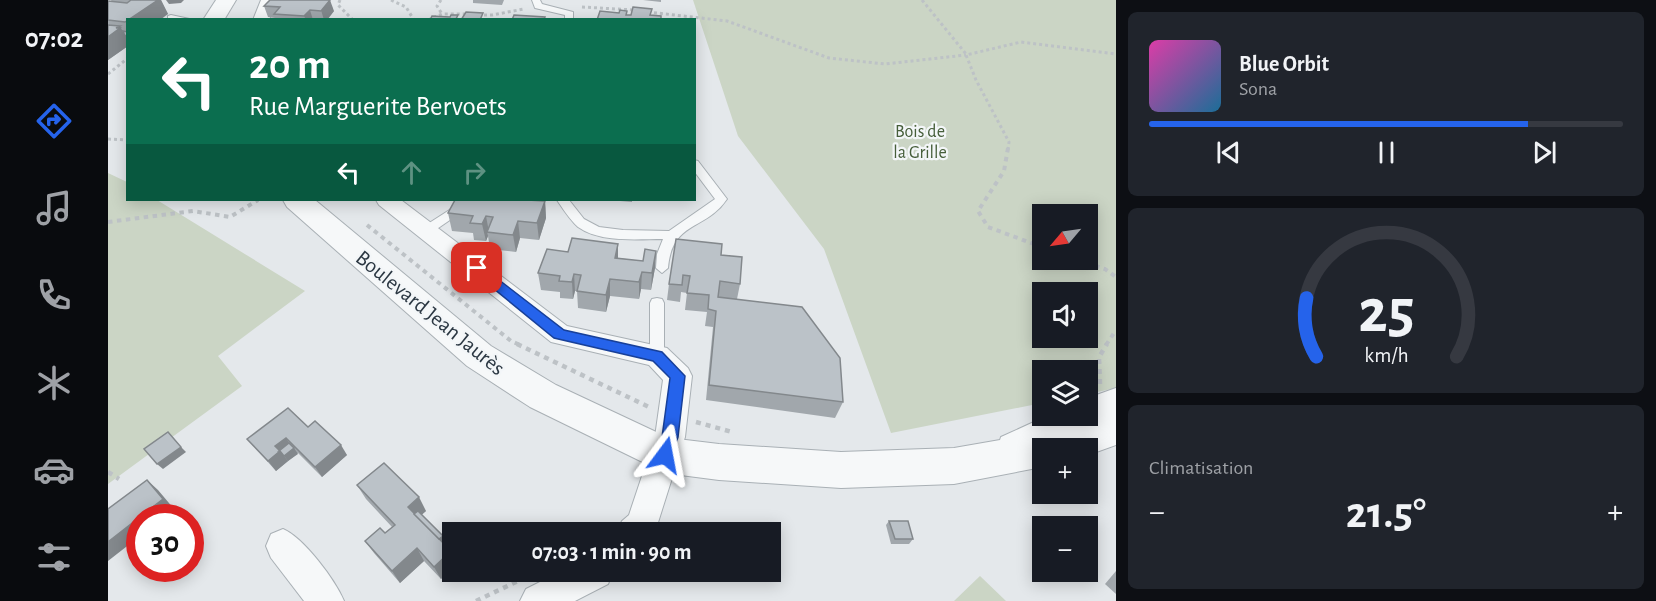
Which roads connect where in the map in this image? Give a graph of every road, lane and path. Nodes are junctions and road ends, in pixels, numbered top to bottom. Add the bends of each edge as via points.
1 (226, 0) edge
2 (236, 0) edge
3 (269, 0) edge
4 (340, 0) edge
5 (391, 0) edge
6 (441, 0) edge
7 (922, 0) edge
8 (537, 3) edge
9 (442, 14) junction
10 (569, 17) edge
11 (214, 18) edge
12 (224, 18) edge
13 (262, 18) edge
14 (351, 18) edge
15 (414, 18) edge
16 (433, 18) edge
17 (1116, 54) edge
18 (966, 55) junction
19 (126, 60) edge
20 (108, 74) edge
21 (108, 139) edge
22 (126, 140) edge
23 (696, 165) edge
24 (256, 201) edge
25 (298, 201) edge
26 (312, 201) edge
27 (388, 201) edge
28 (471, 201) edge
29 (564, 201) edge
30 (108, 222) edge
31 (427, 230) junction
32 (671, 235) junction
33 (1032, 243) edge
34 (1098, 267) edge
35 (662, 268) dead end
36 (1116, 277) edge
37 (657, 303) dead end
38 (1116, 330) edge
39 (657, 356) junction
40 (1103, 413) edge
41 (1065, 438) edge
42 (667, 446) junction
43 (1032, 451) edge
44 (1003, 455) junction
45 (108, 472) edge
46 (120, 479) dead end
47 (643, 522) edge
48 (283, 546) dead end
49 (559, 582) edge
50 (533, 589) edge
51 (326, 601) edge
52 (476, 601) edge

1 - 11 street
2 - 12 street
3 - 13 street
4 - 14 path via 338,5
5 - 15 path via 403,4
6 - 9 path via 437,6
7 - 18 path
8 - 9 path via 492,15
8 - 10 lane
9 - 16 path
10 - 18 path via 584,7 727,21 829,58 885,64
17 - 18 path via 1021,42
18 - 33 path via 1009,142 1004,171 978,211 988,227
19 - 20 path
21 - 22 path
23 - 32 lane via 721,199
24 - 30 path via 230,217 193,211
25 - 42 street, Boulevard Jean Jaurès via 478,356 543,396
26 - 42 street, Boulevard Jean Jaurès via 491,349 541,380
27 - 31 street
28 - 31 lane
29 - 32 lane via 580,222 592,230
31 - 39 street via 560,334
32 - 35 lane
34 - 36 path
37 - 39 lane
38 - 40 path via 1099,357
39 - 42 street via 678,376
40 - 41 street
40 - 44 street, Boulevard Jean Jaurès
42 - 44 street, Boulevard Jean Jaurès via 719,462 841,470 954,466
42 - 47 street
43 - 44 street, Boulevard Jean Jaurès
45 - 46 path
48 - 51 street
49 - 50 street
50 - 52 path

